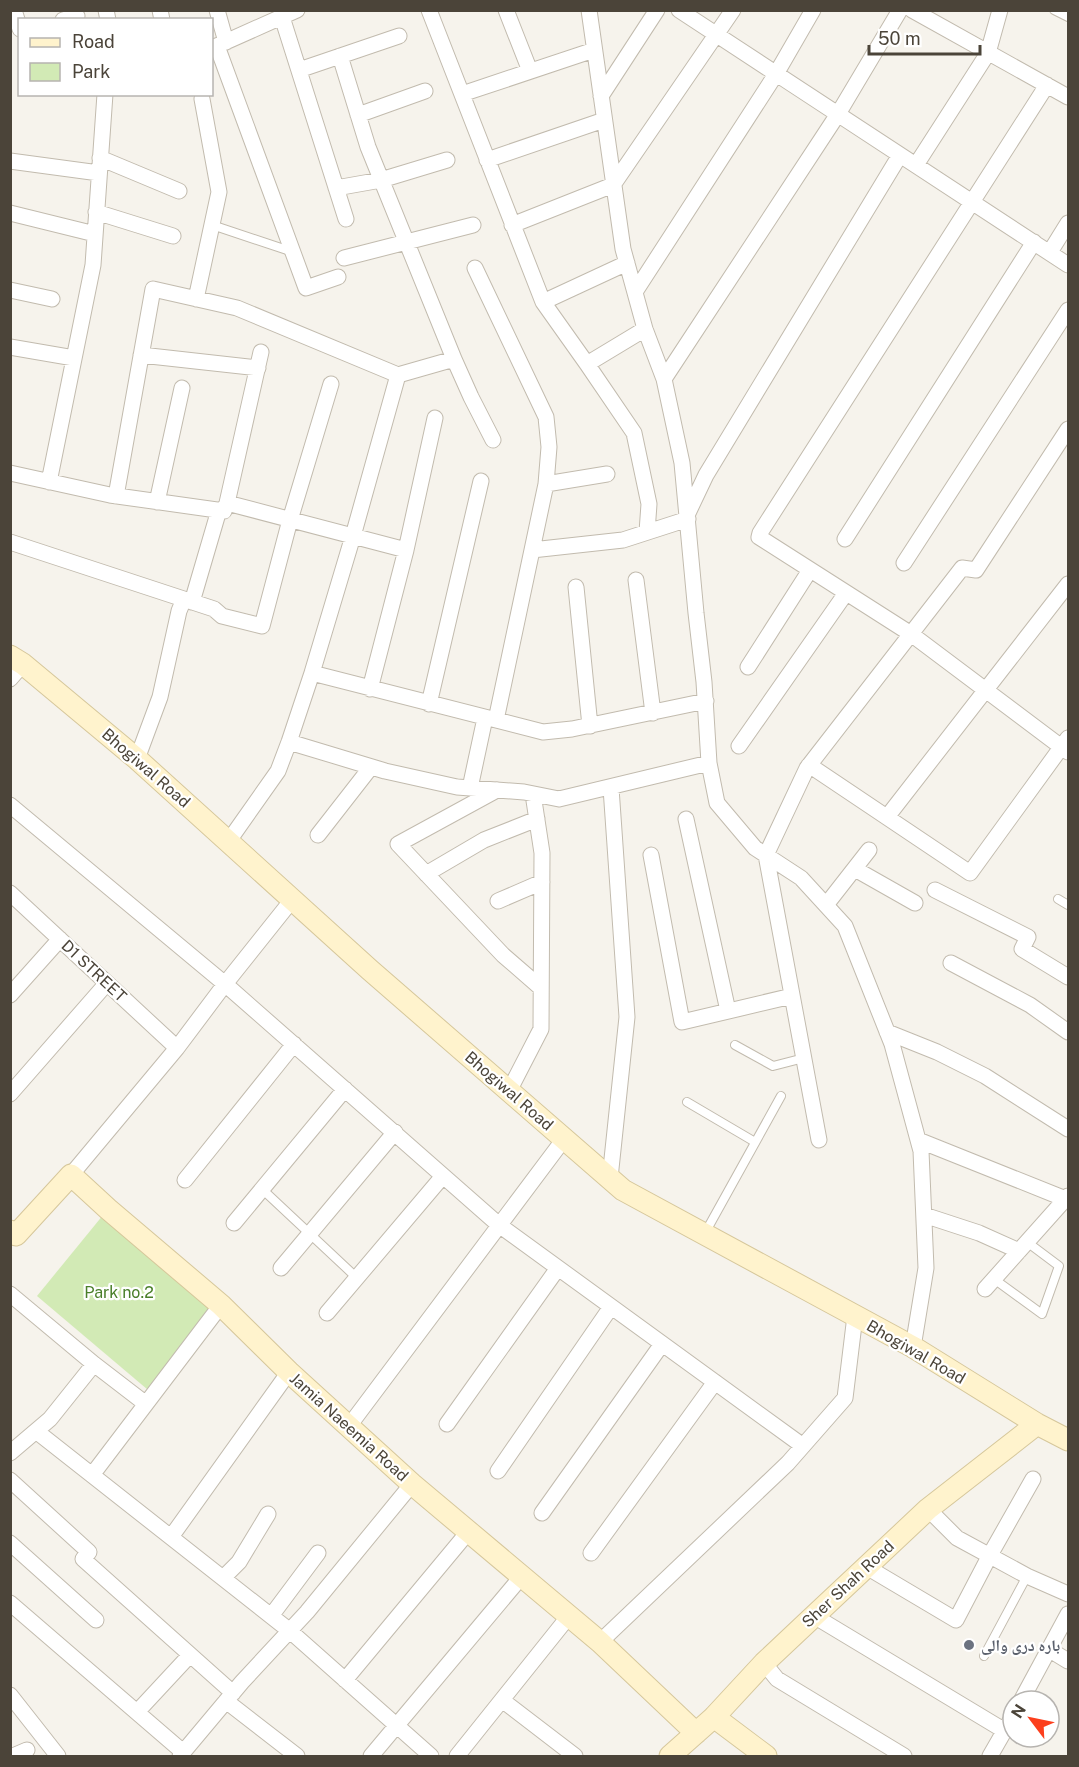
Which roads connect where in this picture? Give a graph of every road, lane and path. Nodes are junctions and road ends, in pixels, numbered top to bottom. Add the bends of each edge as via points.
1 (217, 10) edge
2 (297, 10) edge
3 (429, 10) edge
4 (506, 10) edge
5 (589, 10) edge
6 (657, 10) edge
7 (679, 10) edge
8 (733, 10) edge
9 (813, 10) edge
10 (900, 10) edge
11 (912, 10) edge
12 (1000, 10) edge
13 (1054, 10) edge
14 (927, 14) edge
15 (282, 17) junction
16 (1068, 17) edge
17 (717, 35) junction
18 (399, 36) dead end
19 (218, 45) edge
20 (594, 50) junction
21 (988, 53) junction
22 (340, 56) junction
23 (299, 70) junction
24 (530, 71) junction
25 (776, 74) junction
26 (1047, 86) junction
27 (424, 91) dead end
28 (462, 94) junction
29 (105, 96) edge
30 (601, 96) junction
31 (1068, 97) edge
32 (202, 99) dead end
33 (838, 114) junction
34 (358, 115) junction
35 (604, 120) junction
36 (900, 155) junction
37 (10, 160) edge
38 (447, 160) dead end
39 (487, 160) junction
40 (100, 165) junction
41 (916, 165) junction
42 (381, 180) junction
43 (613, 185) junction
44 (336, 188) junction
45 (178, 191) dead end
46 (972, 202) junction
47 (96, 212) junction
48 (10, 213) edge
49 (346, 219) dead end
50 (1068, 223) edge
51 (212, 225) junction
52 (473, 225) dead end
53 (512, 225) junction
54 (94, 234) junction
55 (173, 236) dead end
56 (1034, 242) junction
57 (407, 243) junction
58 (292, 252) junction
59 (1050, 252) junction
60 (344, 258) dead end
61 (627, 263) junction
62 (1068, 265) edge
63 (476, 268) dead end
64 (338, 277) dead end
65 (10, 290) edge
66 (635, 292) junction
67 (196, 298) junction
68 (52, 299) dead end
69 (543, 302) junction
70 (1068, 310) edge
71 (645, 329) junction
72 (10, 347) edge
73 (261, 352) dead end
74 (141, 355) junction
75 (74, 358) junction
76 (453, 358) junction
77 (588, 364) junction
78 (258, 368) junction
79 (398, 375) junction
80 (664, 379) junction
81 (331, 384) dead end
82 (182, 388) dead end
83 (435, 418) dead end
84 (1068, 429) edge
85 (493, 440) dead end
86 (10, 473) edge
87 (607, 474) dead end
88 (481, 481) dead end
89 (49, 482) junction
90 (546, 484) junction
91 (116, 496) junction
92 (157, 502) junction
93 (223, 507) junction
94 (688, 516) junction
95 (290, 520) junction
96 (647, 532) junction
97 (353, 536) junction
98 (845, 539) dead end
99 (10, 543) edge
100 (406, 550) junction
101 (532, 550) junction
102 (904, 563) dead end
103 (810, 570) junction
104 (636, 580) dead end
105 (1068, 584) edge
106 (576, 587) dead end
107 (846, 593) junction
108 (188, 600) junction
109 (911, 634) junction
110 (15, 666) edge
111 (748, 667) dead end
112 (312, 673) junction
113 (370, 689) junction
114 (986, 690) junction
115 (705, 701) junction
116 (429, 704) junction
117 (653, 712) junction
118 (490, 719) junction
119 (590, 726) junction
120 (289, 742) junction
121 (739, 746) dead end
122 (1066, 746) edge
123 (137, 759) junction
124 (709, 763) junction
125 (809, 765) junction
126 (371, 767) junction
127 (470, 788) junction
128 (611, 788) junction
129 (497, 790) junction
130 (533, 794) junction
131 (10, 805) edge
132 (887, 817) junction
133 (537, 819) junction
134 (686, 819) dead end
135 (318, 835) dead end
136 (228, 842) junction
137 (869, 850) dead end
138 (651, 855) dead end
139 (766, 855) junction
140 (855, 869) junction
141 (426, 874) junction
142 (542, 882) junction
143 (935, 890) dead end
144 (10, 893) edge
145 (1058, 899) dead end
146 (292, 900) junction
147 (498, 901) dead end
148 (915, 903) dead end
149 (826, 905) junction
150 (1068, 905) edge
151 (60, 939) junction
152 (951, 963) dead end
153 (1068, 977) edge
154 (107, 983) junction
155 (225, 984) junction
156 (541, 988) junction
157 (10, 995) edge
158 (792, 996) junction
159 (728, 1011) junction
160 (887, 1032) junction
161 (1068, 1032) edge
162 (294, 1044) junction
163 (735, 1045) dead end
164 (177, 1048) junction
165 (804, 1058) junction
166 (345, 1089) junction
167 (510, 1091) junction
168 (11, 1093) edge
169 (781, 1096) dead end
170 (687, 1102) dead end
171 (1068, 1130) edge
172 (395, 1132) junction
173 (564, 1139) junction
174 (819, 1140) dead end
175 (918, 1140) junction
176 (755, 1142) junction
177 (71, 1175) junction
178 (444, 1176) junction
179 (610, 1178) junction
180 (185, 1180) dead end
181 (262, 1190) junction
182 (1068, 1199) edge
183 (924, 1215) junction
184 (234, 1223) dead end
185 (500, 1225) junction
186 (310, 1234) junction
187 (705, 1234) junction
188 (12, 1236) edge
189 (1023, 1247) junction
190 (281, 1268) dead end
191 (558, 1268) junction
192 (357, 1278) junction
193 (990, 1284) joint
194 (10, 1293) edge
195 (221, 1305) junction
196 (611, 1307) junction
197 (327, 1313) dead end
198 (855, 1316) junction
199 (662, 1344) junction
200 (913, 1347) junction
201 (94, 1364) junction
202 (289, 1372) junction
203 (715, 1382) junction
204 (146, 1404) junction
205 (447, 1424) dead end
206 (1037, 1424) junction
207 (349, 1426) junction
208 (36, 1431) junction
209 (1068, 1440) edge
210 (803, 1446) junction
211 (11, 1451) edge
212 (498, 1471) dead end
213 (92, 1475) junction
214 (1034, 1479) dead end
215 (10, 1480) edge
216 (412, 1484) junction
217 (928, 1509) junction
218 (542, 1513) dead end
219 (268, 1514) dead end
220 (469, 1532) junction
221 (171, 1537) junction
222 (10, 1543) edge
223 (318, 1553) dead end
224 (591, 1553) dead end
225 (990, 1556) junction
226 (865, 1566) junction
227 (522, 1576) junction
228 (1027, 1576) junction
229 (223, 1578) junction
230 (1068, 1594) edge
231 (10, 1603) edge
232 (1068, 1614) edge
233 (271, 1616) junction
234 (569, 1616) junction
235 (813, 1616) junction
236 (96, 1620) dead end
237 (290, 1631) junction
238 (600, 1642) junction
239 (1050, 1650) junction
240 (190, 1654) junction
241 (984, 1656) dead end
242 (1068, 1661) edge
243 (764, 1663) junction
244 (345, 1680) junction
245 (1028, 1689) edge
246 (10, 1695) edge
247 (230, 1697) junction
248 (502, 1700) junction
249 (137, 1712) junction
250 (714, 1717) junction
251 (398, 1727) junction
252 (1001, 1729) edge
253 (696, 1733) junction
254 (1001, 1738) edge
255 (181, 1754) edge
256 (58, 1756) edge
257 (297, 1756) edge
258 (371, 1756) edge
259 (428, 1756) edge
260 (457, 1756) edge
261 (575, 1756) edge
262 (670, 1756) edge
263 (766, 1756) edge
264 (904, 1756) edge
265 (990, 1756) edge

1 - 19 street
2 - 15 street
3 - 28 street
4 - 24 street
5 - 20 street
6 - 30 street
7 - 17 street
8 - 17 street
9 - 25 street
10 - 33 street
11 - 14 street
12 - 21 street
13 - 16 lane
14 - 21 street
15 - 19 street
15 - 23 street
17 - 25 street
17 - 43 street
18 - 22 street
19 - 58 street
20 - 24 street
20 - 30 street
21 - 26 street
21 - 41 street
22 - 23 street
22 - 34 street
23 - 44 street
24 - 28 street
25 - 33 street
25 - 66 street
26 - 31 street
26 - 46 street
27 - 34 street
28 - 39 street
29 - 40 street
30 - 35 street
32 - 51 street via 219,192
33 - 36 street
33 - 80 street
34 - 42 street
35 - 39 street
35 - 43 street
36 - 41 street
36 - 94 street via 706,475
37 - 40 street
38 - 42 street
39 - 53 street
40 - 45 street
40 - 47 street
41 - 46 street
42 - 44 street
42 - 57 street
43 - 53 street
43 - 61 street
44 - 49 street
46 - 56 street
46 - 103 street via 760,532 759,537
47 - 54 street
47 - 55 street
48 - 54 street
50 - 59 street
51 - 58 lane
51 - 67 street
52 - 57 street
53 - 69 street
54 - 75 street via 93,265
56 - 59 street
56 - 98 street
57 - 60 street
57 - 76 street
58 - 64 street via 306,288
59 - 62 street
61 - 66 street
61 - 69 street
63 - 90 street via 546,417
65 - 68 street
66 - 71 street
67 - 74 street via 153,289
67 - 79 street via 237,308
69 - 77 street
70 - 102 street
71 - 77 street
71 - 80 street
72 - 75 street
73 - 78 street
74 - 78 street
74 - 91 street
75 - 89 street
76 - 79 street
76 - 85 street
77 - 96 street via 634,433 649,504
78 - 93 street
79 - 97 street
80 - 94 street via 682,463
81 - 95 street
82 - 92 street
83 - 100 street
84 - 109 street via 976,570 962,568
86 - 89 street
87 - 90 street
88 - 116 street
89 - 91 street
90 - 101 street
91 - 92 street
92 - 93 street
93 - 95 street
93 - 108 street
94 - 96 street
94 - 115 street
95 - 97 street
95 - 108 street via 262,626 222,616
96 - 101 street via 623,540
97 - 100 street
97 - 112 street
99 - 108 street
100 - 113 street
101 - 118 street
103 - 107 street
103 - 111 street
104 - 117 street
105 - 114 street
106 - 119 street
107 - 109 street
107 - 121 street
108 - 123 street via 179,611 159,697
109 - 114 street
109 - 125 street
110 - 123 main road, Bhogiwal Road
112 - 113 street
112 - 120 street
113 - 116 street
114 - 122 street
114 - 132 street
115 - 117 street
115 - 124 street
116 - 118 street
117 - 119 street
118 - 119 street via 543,732
118 - 127 street
120 - 126 street
120 - 136 street via 278,771
122 - 132 street via 970,873
123 - 136 main road, Bhogiwal Road
124 - 128 street
124 - 139 street via 717,803 754,849
125 - 132 street
125 - 139 street
126 - 127 street
126 - 135 street
127 - 129 street
128 - 130 street via 559,799
128 - 179 street via 627,1017
129 - 130 street
129 - 141 street via 398,844
130 - 133 street
131 - 155 street
133 - 141 street via 484,840
133 - 142 street
134 - 159 street
136 - 146 main road, Bhogiwal Road
137 - 140 street
138 - 159 street via 682,1022
139 - 149 street via 801,878
139 - 158 street
140 - 148 street
140 - 149 street
141 - 156 street via 503,955
142 - 147 street
142 - 156 street
143 - 153 street via 1028,937 1022,949
144 - 151 street, D1 STREET
145 - 150 lane
146 - 155 street
146 - 167 main road, Bhogiwal Road
149 - 160 street via 845,926
151 - 154 street, D1 STREET
151 - 157 street
152 - 161 street via 1030,1005
154 - 164 street, D1 STREET
154 - 168 street
155 - 162 street
155 - 164 street
156 - 167 street via 541,1029
158 - 159 street
158 - 165 street
160 - 171 street via 985,1076
160 - 175 street
162 - 166 street
162 - 180 street
163 - 165 lane via 773,1066
164 - 177 street
165 - 174 street
166 - 172 street
166 - 181 street
167 - 173 main road, Bhogiwal Road
169 - 176 lane
170 - 176 lane
172 - 178 street
172 - 186 street
173 - 179 main road, Bhogiwal Road
173 - 185 street
175 - 182 street
175 - 183 street
176 - 187 lane
177 - 188 main road
177 - 195 main road, Jamia Naeemia Road
178 - 185 street
178 - 192 street
179 - 187 main road, Bhogiwal Road via 623,1190
181 - 184 street
181 - 186 lane
182 - 189 street
183 - 189 street
183 - 200 street via 926,1268
185 - 191 street
185 - 207 street
186 - 190 street
186 - 192 lane
187 - 198 main road, Bhogiwal Road
189 - 193 street
189 - 193 lane via 1059,1266 1042,1314
191 - 196 street
191 - 205 street
192 - 197 street
194 - 201 street
195 - 202 main road, Jamia Naeemia Road
195 - 204 street
196 - 199 street
196 - 212 street
198 - 200 main road, Bhogiwal Road
198 - 210 street via 845,1398
199 - 203 street
199 - 218 street
200 - 206 main road, Bhogiwal Road
201 - 204 street
201 - 208 street
202 - 207 main road, Jamia Naeemia Road
202 - 221 street
203 - 210 street
203 - 224 street
204 - 213 street
206 - 209 main road, Bhogiwal Road
206 - 217 main road, Sher Shah Road
207 - 216 main road, Jamia Naeemia Road
208 - 211 street
208 - 213 street
210 - 238 street
213 - 221 street
214 - 225 street
215 - 240 street via 88,1552 82,1559
216 - 220 main road, Jamia Naeemia Road
216 - 237 street
217 - 225 street via 957,1538
217 - 226 main road, Sher Shah Road
219 - 229 street via 239,1562
220 - 227 main road, Jamia Naeemia Road
220 - 244 street
221 - 229 street
222 - 236 street
223 - 233 street
225 - 226 street via 956,1620
225 - 228 street
226 - 235 main road, Sher Shah Road
227 - 234 main road, Jamia Naeemia Road
227 - 251 street
228 - 230 street
228 - 241 lane
229 - 233 street
231 - 249 street
232 - 239 street
233 - 237 street
234 - 238 main road, Jamia Naeemia Road
234 - 248 street
235 - 243 main road, Sher Shah Road
235 - 252 street
237 - 244 street
237 - 247 street
238 - 253 main road, Jamia Naeemia Road
239 - 242 street
239 - 245 street
240 - 247 street
240 - 249 street
243 - 250 main road, Sher Shah Road
243 - 264 street via 777,1679
244 - 251 street
246 - 256 street
247 - 255 street
247 - 257 street
248 - 260 street
248 - 261 street
249 - 255 street
250 - 253 main road, Sher Shah Road
250 - 263 main road
251 - 258 street
251 - 259 street
253 - 262 main road, Sher Shah Road
254 - 265 street

